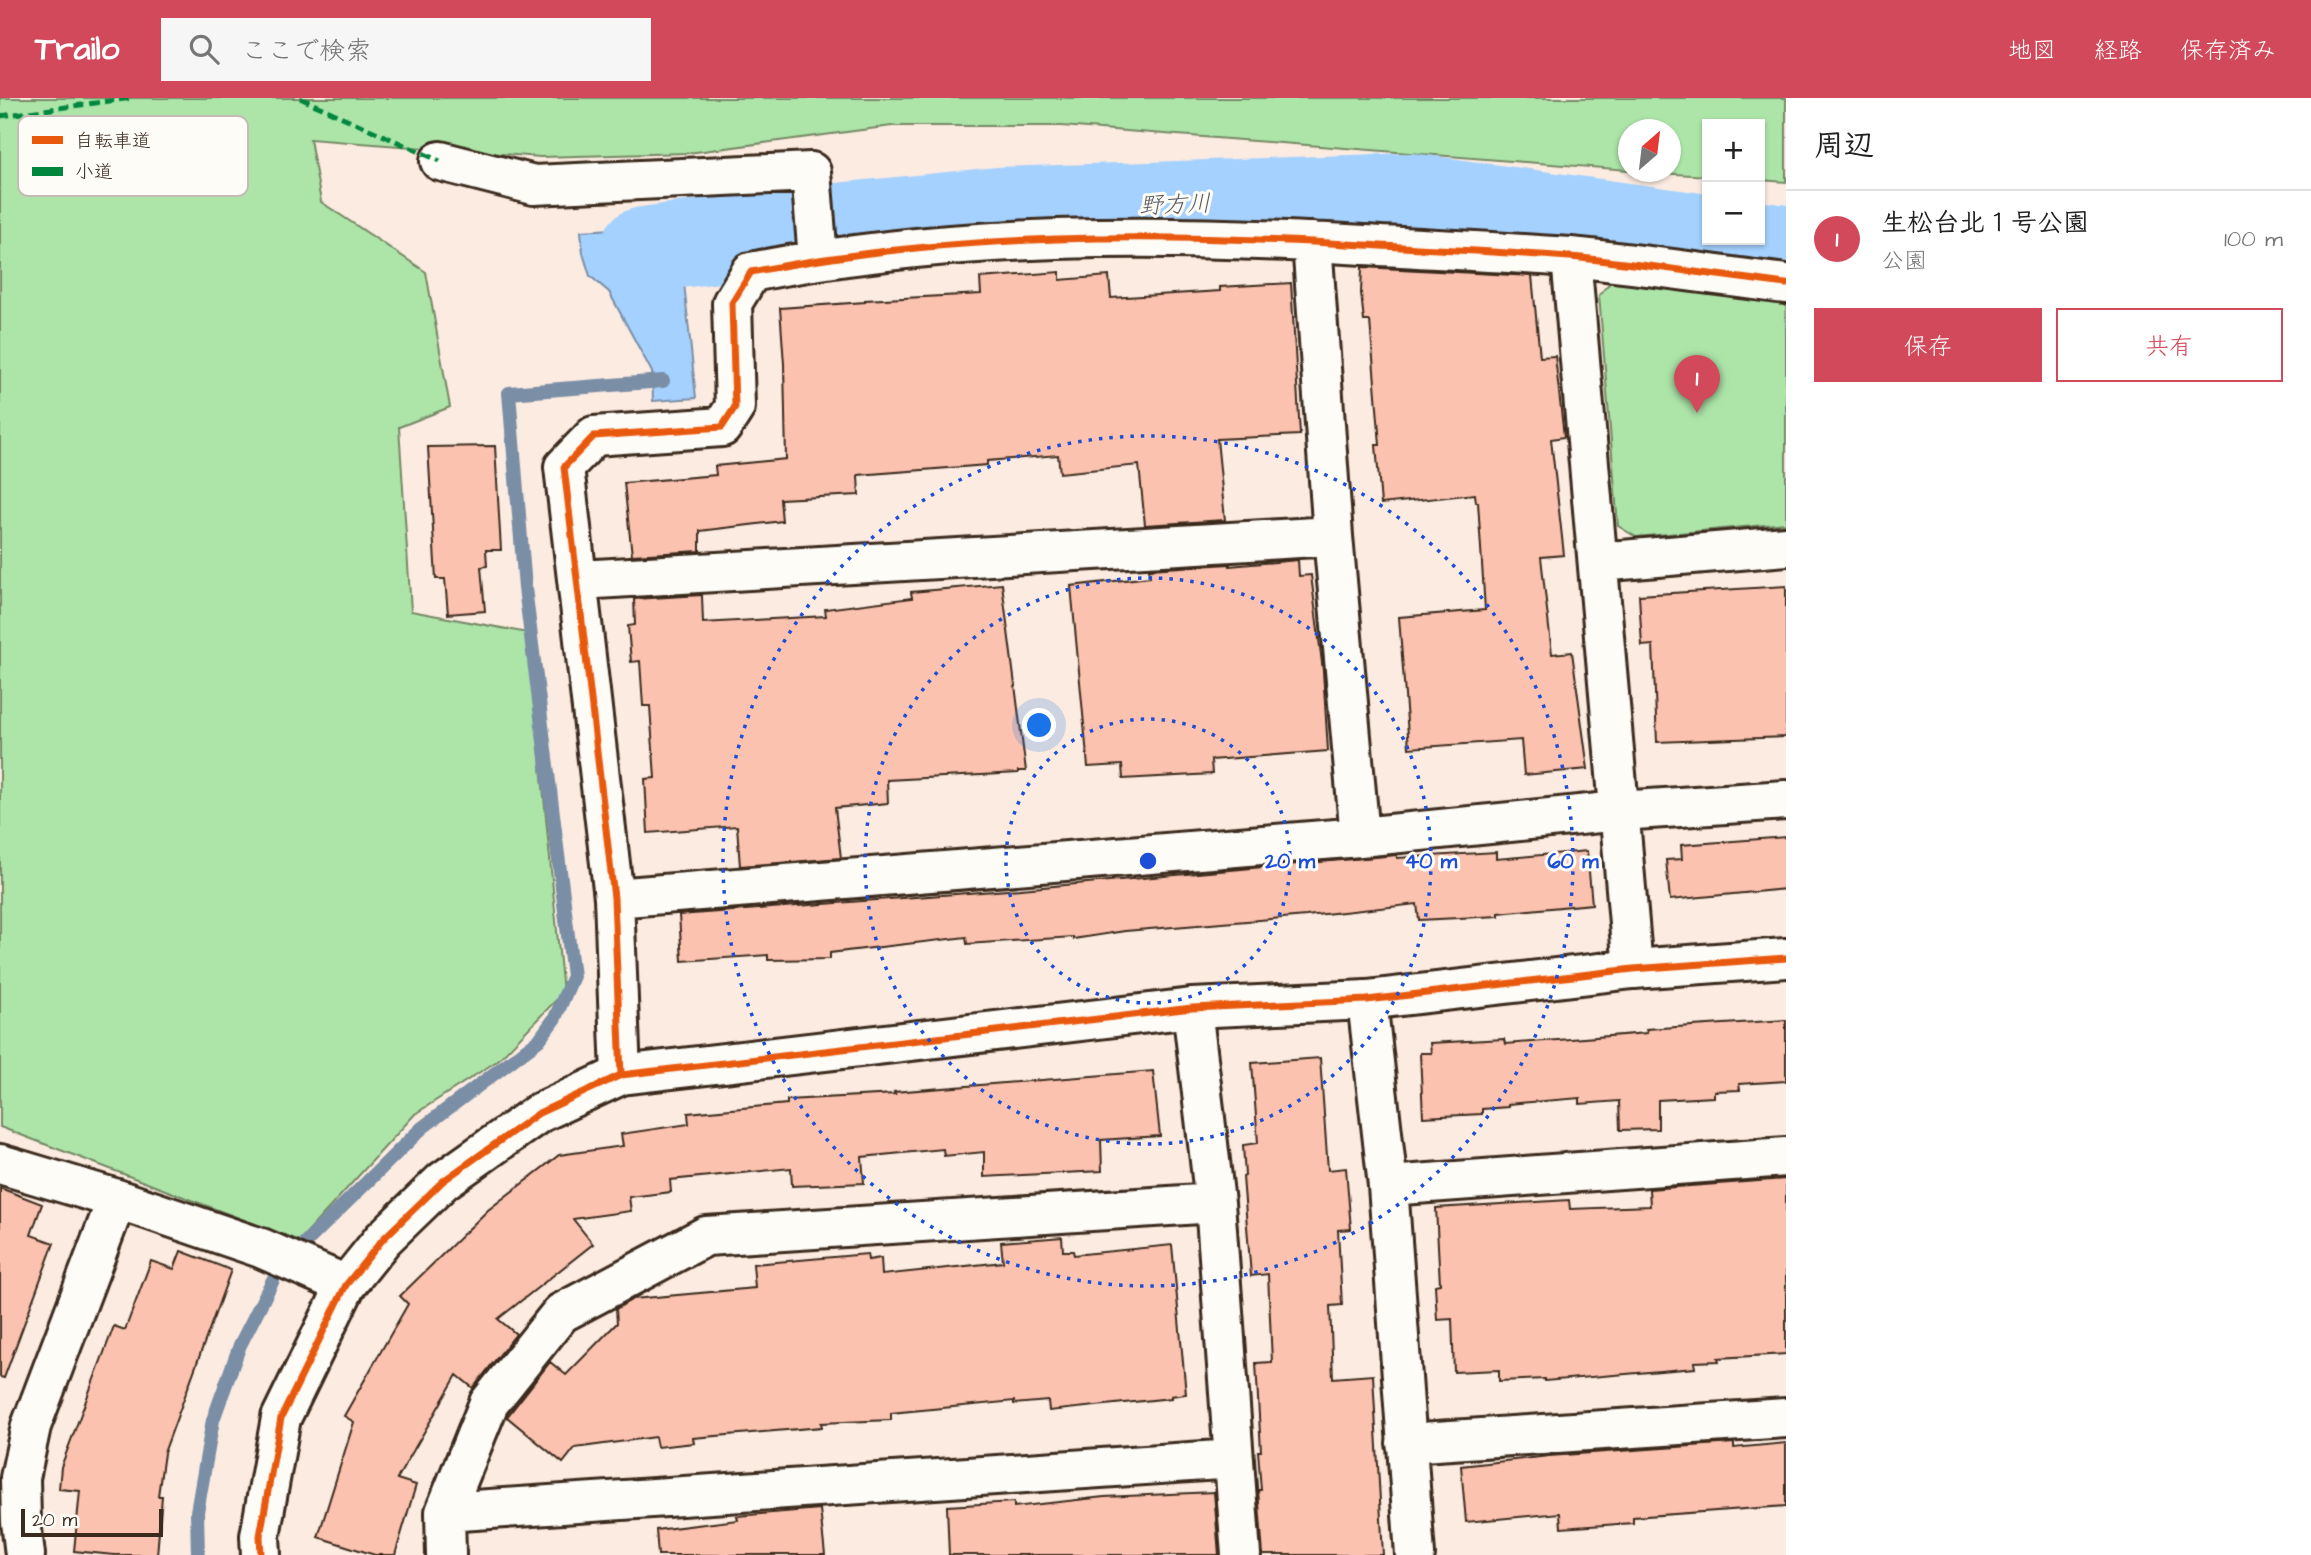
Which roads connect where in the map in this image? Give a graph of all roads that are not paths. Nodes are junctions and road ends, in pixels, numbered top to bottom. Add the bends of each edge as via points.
1 (440, 161) dead end
2 (1312, 242) junction
3 (1572, 257) junction
4 (818, 259) junction
5 (1786, 284) edge
6 (1333, 536) junction
7 (1786, 546) edge
8 (1599, 562) junction
9 (579, 580) junction
10 (1786, 800) edge
11 (1619, 811) junction
12 (1360, 838) junction
13 (614, 898) junction
14 (1786, 958) edge
15 (1633, 969) junction
16 (1367, 1000) junction
17 (1192, 1008) junction
18 (621, 1075) junction
19 (1786, 1157) edge
20 (0, 1164) edge
21 (1388, 1186) junction
22 (117, 1199) junction
23 (1214, 1203) junction
24 (346, 1285) junction
25 (1786, 1418) edge
26 (1406, 1443) junction
27 (1234, 1459) junction
28 (445, 1512) junction
29 (25, 1555) edge
30 (261, 1555) edge
31 (446, 1555) edge
32 (1241, 1555) edge
33 (1415, 1555) edge

1 - 4 street via 534,185 811,172
2 - 3 street
2 - 4 street via 1154,237 999,242
2 - 6 street
3 - 5 street
3 - 8 street
4 - 9 street via 751,272 732,303 735,407 722,427 594,436 564,467
6 - 9 street
6 - 12 street
7 - 8 street
8 - 11 street
9 - 13 street
10 - 11 street
11 - 12 street
11 - 15 street
12 - 13 street
13 - 18 street
14 - 15 street
15 - 16 street
16 - 17 street
16 - 21 street
17 - 18 street
17 - 23 street
18 - 24 street via 539,1113 443,1181 383,1239
19 - 21 street
20 - 22 street
21 - 26 street
22 - 24 street via 261,1248
22 - 29 street via 31,1426 20,1478
23 - 27 street
23 - 28 street via 706,1236 561,1313 489,1403
24 - 30 street via 281,1418 260,1536
25 - 26 street
26 - 33 street
27 - 28 street
27 - 32 street
28 - 31 street

